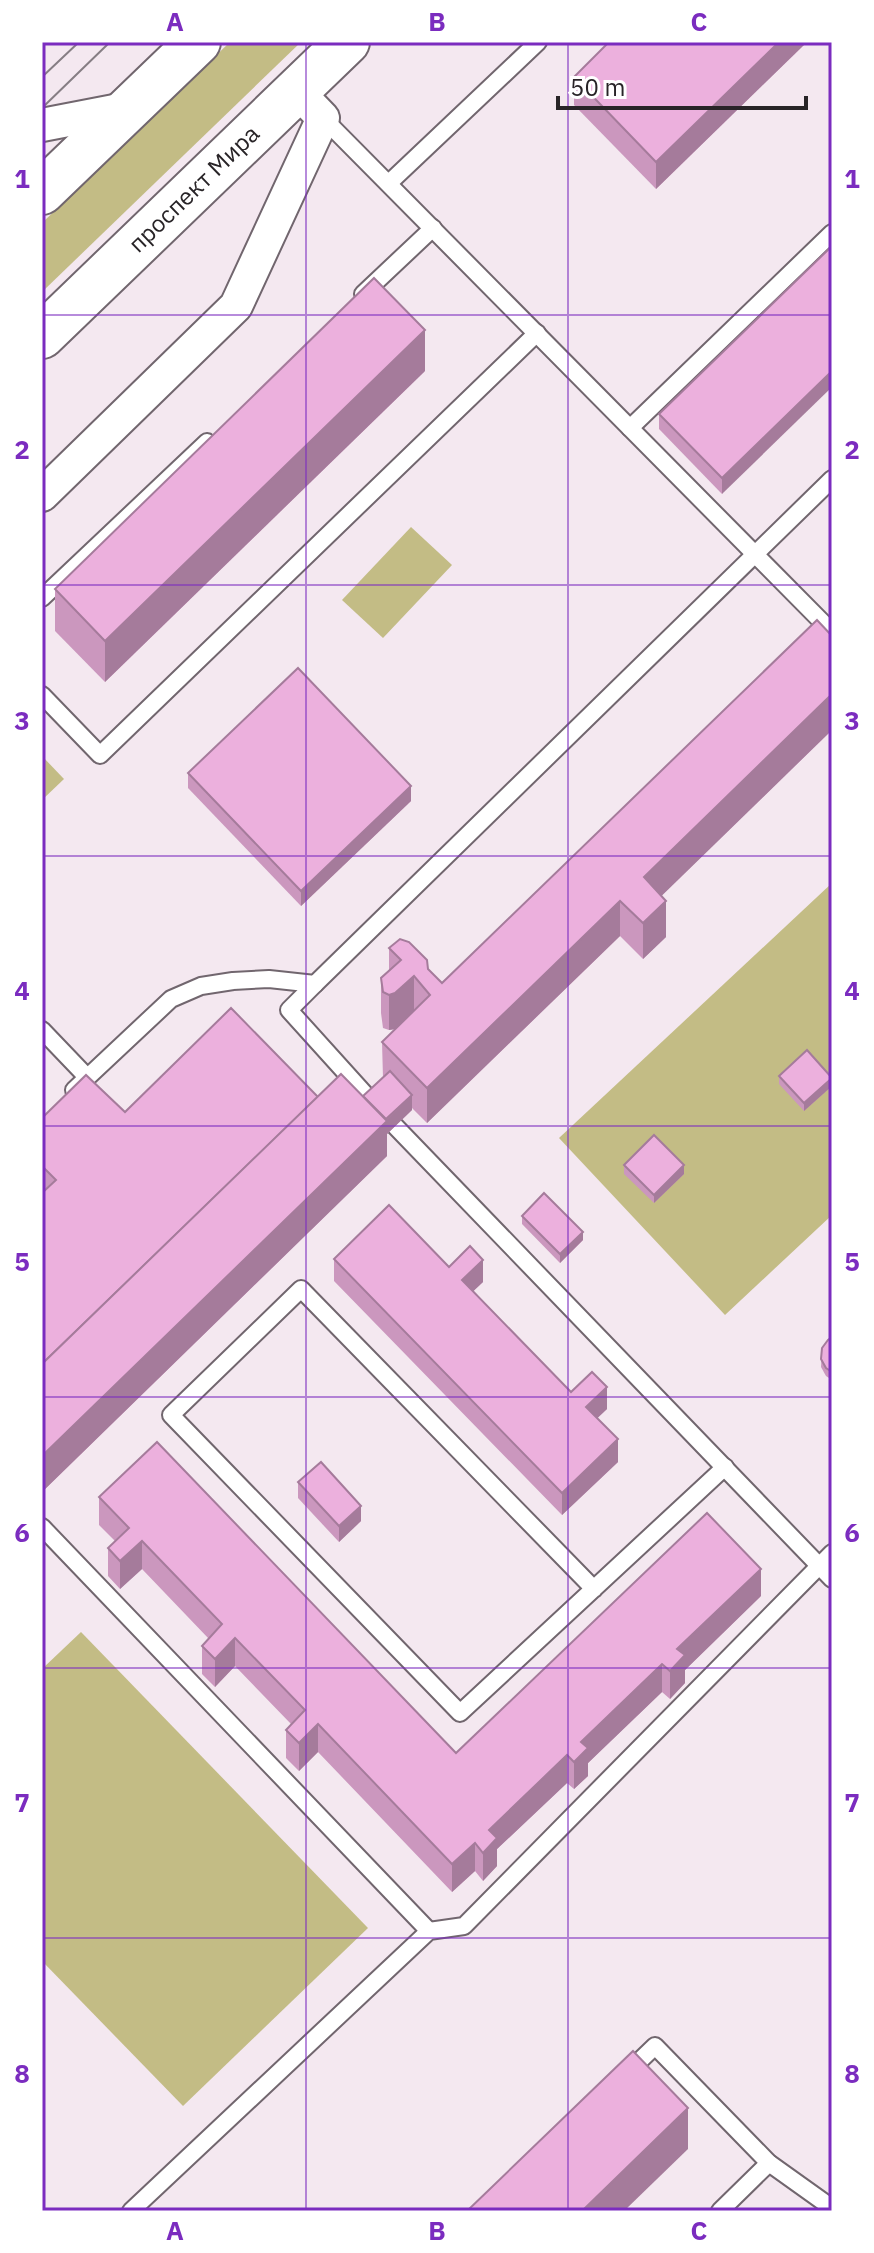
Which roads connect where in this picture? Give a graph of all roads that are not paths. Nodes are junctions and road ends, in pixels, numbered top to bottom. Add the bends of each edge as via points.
1 (198, 42) edge
2 (347, 42) edge
3 (538, 42) edge
4 (310, 104) junction
5 (130, 108) junction
6 (42, 125) edge
7 (389, 183) junction
8 (42, 192) edge
9 (433, 228) junction
10 (832, 233) edge
11 (352, 304) edge
12 (537, 333) junction
13 (42, 336) edge
14 (630, 428) junction
15 (214, 435) edge
16 (832, 479) edge
17 (42, 495) edge
18 (754, 553) junction
19 (42, 598) edge
20 (832, 632) edge
21 (42, 695) edge
22 (315, 984) junction
23 (42, 1030) edge
24 (87, 1077) junction
25 (373, 1103) edge
26 (59, 1105) edge
27 (395, 1126) edge
28 (725, 1467) junction
29 (42, 1527) edge
30 (832, 1553) edge
31 (819, 1565) junction
32 (832, 1579) edge
33 (594, 1589) junction
34 (429, 1931) junction
35 (620, 2079) edge
36 (769, 2163) junction
37 (832, 2208) edge
38 (131, 2211) edge
39 (720, 2211) edge

1 - 5 main road
2 - 4 main road, проспект Мира
3 - 7 lane
4 - 7 lane
4 - 13 main road, проспект Мира
4 - 17 street via 236,306
5 - 6 street
5 - 8 main road
7 - 9 lane
9 - 11 lane
9 - 12 lane
10 - 14 lane
12 - 14 lane
12 - 21 lane via 100,755
14 - 18 lane
15 - 19 lane
16 - 18 lane
18 - 20 lane
18 - 22 lane
22 - 24 lane via 269,979 201,986 171,999
22 - 25 lane via 289,1010
23 - 24 lane
24 - 26 lane
27 - 28 lane
28 - 31 lane
28 - 33 lane
29 - 34 lane
30 - 31 lane
31 - 32 lane
31 - 34 lane via 464,1926
33 - 33 lane via 460,1713 171,1415 301,1289
34 - 38 lane
35 - 36 lane via 655,2046
36 - 37 lane
36 - 39 lane

